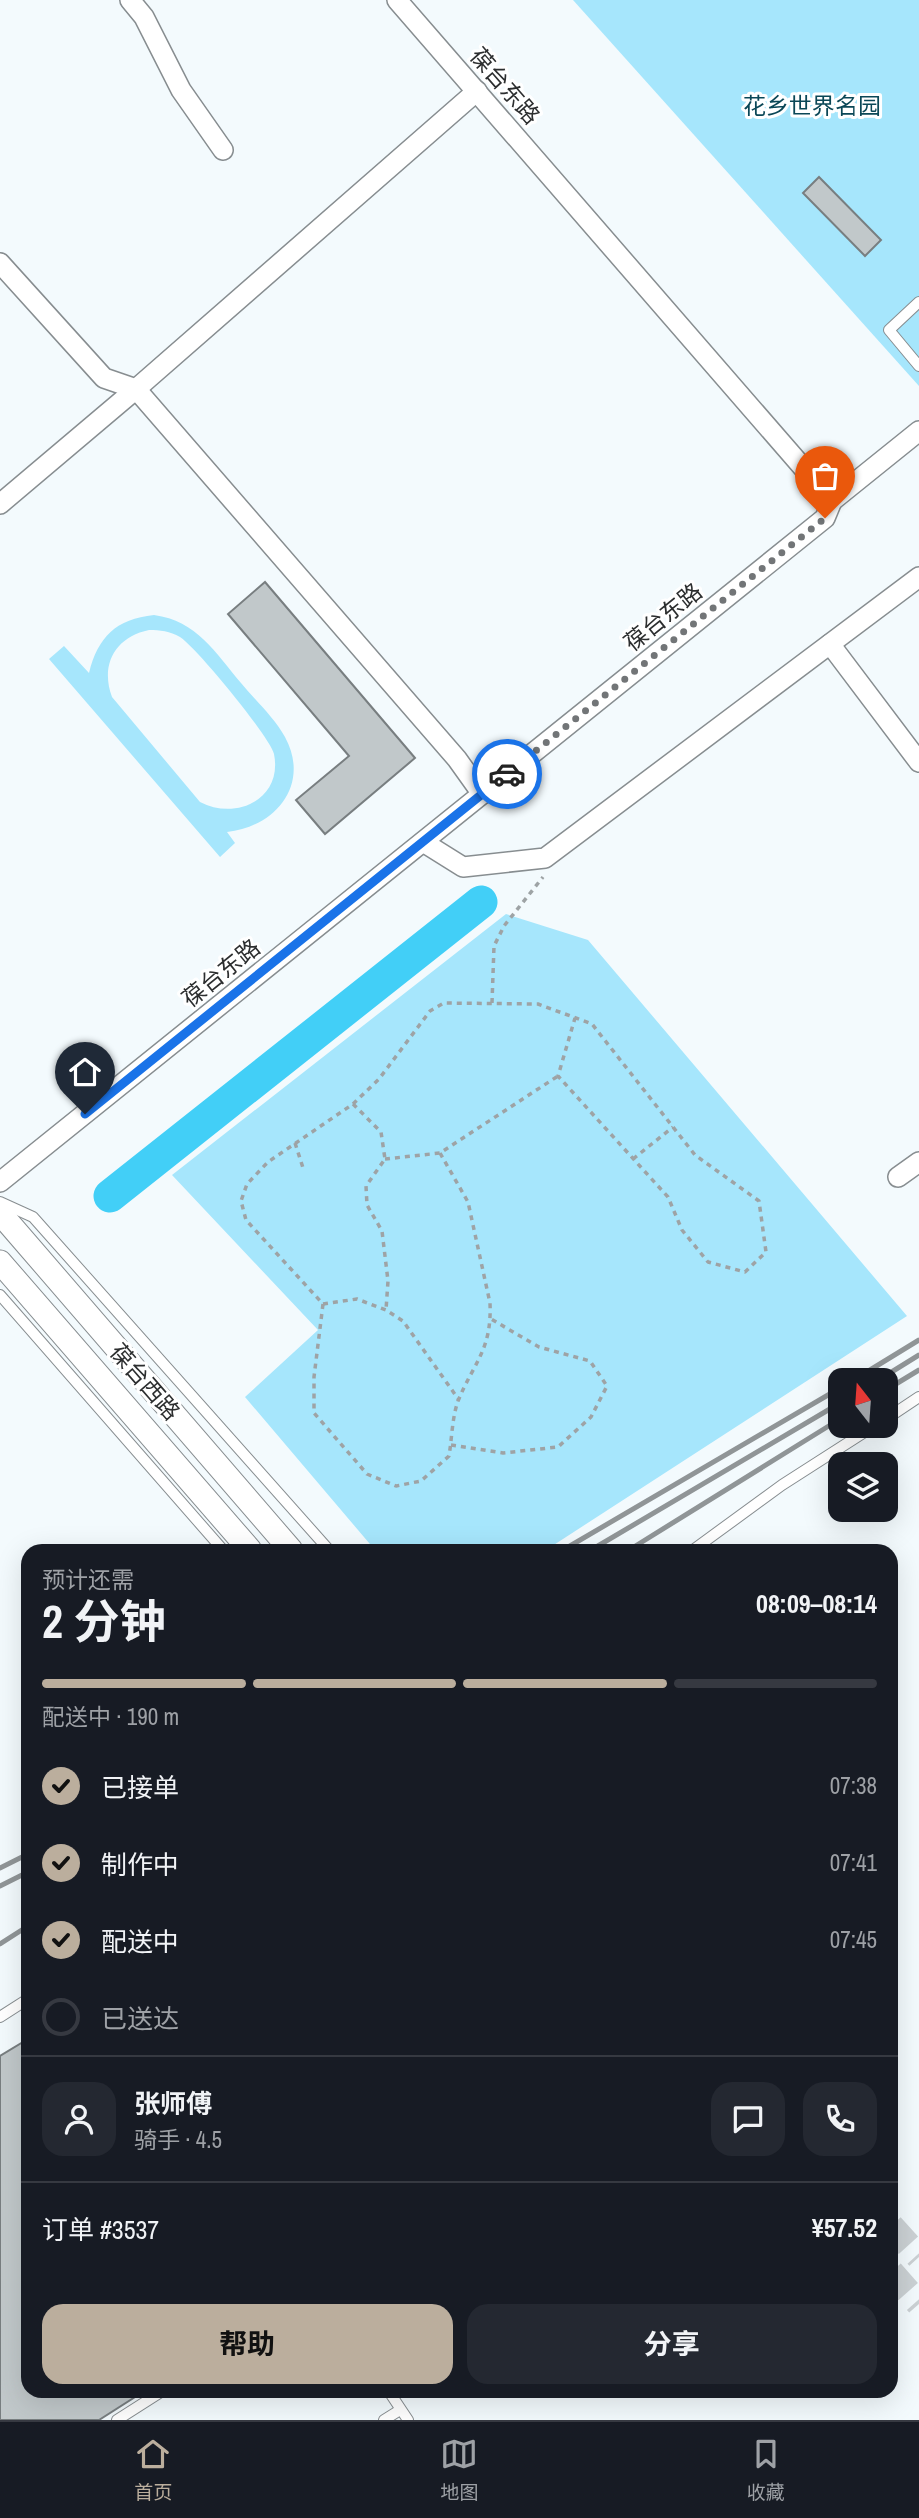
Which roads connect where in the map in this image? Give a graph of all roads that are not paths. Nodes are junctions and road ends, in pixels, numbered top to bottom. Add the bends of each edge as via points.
1 (130, 0) edge
2 (397, 0) edge
3 (477, 91) junction
4 (223, 149) dead end
5 (0, 263) edge
6 (919, 302) edge
7 (919, 366) edge
8 (136, 389) junction
9 (919, 431) edge
10 (832, 501) junction
11 (0, 504) edge
12 (919, 577) edge
13 (830, 644) junction
14 (919, 762) edge
15 (482, 794) junction
16 (423, 842) junction
17 (919, 1162) edge
18 (898, 1177) dead end
19 (0, 1182) edge
20 (0, 1202) edge
21 (0, 1213) edge
22 (0, 1262) edge
23 (0, 1295) edge
24 (919, 1397) edge
25 (898, 1411) edge
26 (855, 1438) edge
27 (218, 1544) edge
28 (245, 1544) edge
29 (286, 1544) edge
30 (324, 1544) edge
31 (701, 1544) edge
32 (21, 2004) edge
33 (0, 2017) edge
34 (151, 2398) edge
35 (393, 2398) edge
36 (400, 2410) junction
37 (117, 2420) edge
38 (384, 2420) edge
39 (408, 2420) edge

1 - 4 street via 144,17 181,90
2 - 3 street, 葆台东路
3 - 8 street
3 - 10 street, 葆台东路
5 - 8 street via 104,378
6 - 7 lane via 889,330
8 - 11 street
8 - 15 street via 457,759
9 - 10 street
10 - 15 street, 葆台东路 via 825,518
12 - 13 street
13 - 14 street
13 - 16 street via 545,858 463,867
15 - 16 street, 葆台东路
16 - 19 street, 葆台东路
17 - 18 street
20 - 30 lane via 33,1217
21 - 29 street, 葆台西路
22 - 28 street, 葆台西路
23 - 27 lane
24 - 25 lane
26 - 31 lane
32 - 33 lane
34 - 37 lane
35 - 36 lane
36 - 38 lane
36 - 39 lane

